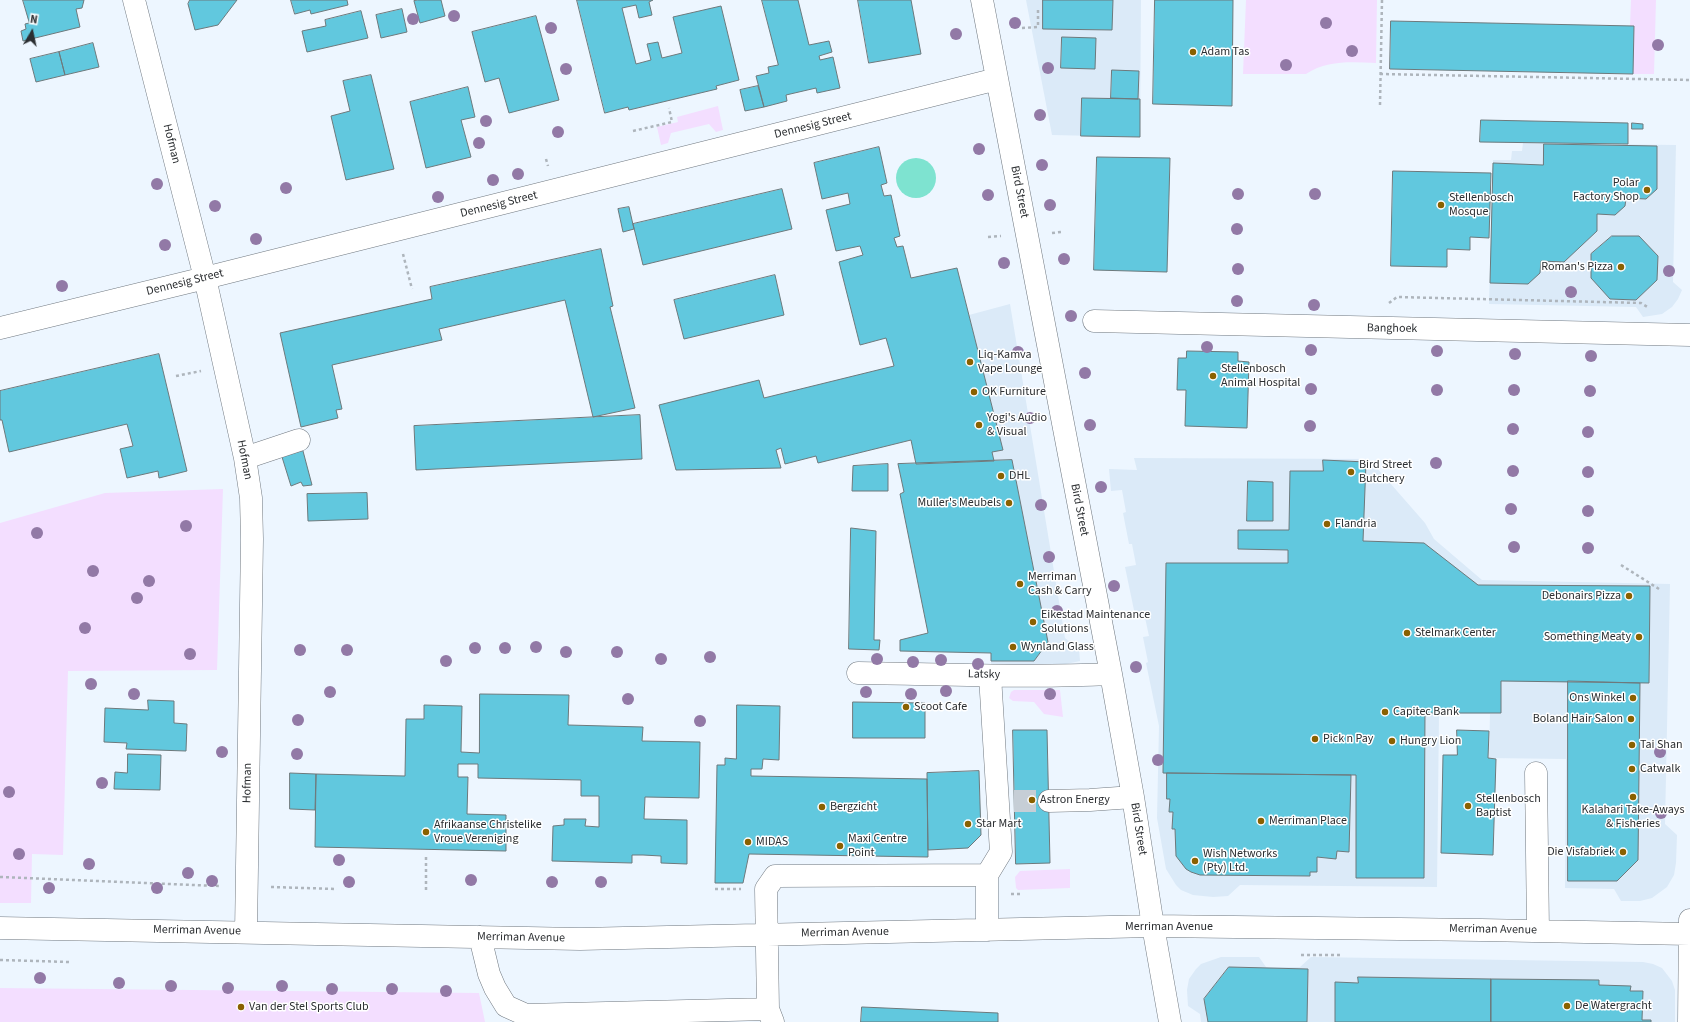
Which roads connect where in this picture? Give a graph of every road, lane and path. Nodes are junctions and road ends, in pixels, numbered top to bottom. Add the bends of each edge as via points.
1 (134, 0) edge
2 (982, 0) edge
3 (1382, 0) edge
4 (1038, 10) dead end
5 (1022, 28) dead end
6 (1380, 74) junction
7 (997, 79) junction
8 (1690, 80) edge
9 (1380, 105) dead end
10 (669, 108) dead end
11 (633, 131) dead end
12 (403, 256) dead end
13 (205, 278) junction
14 (412, 290) dead end
15 (1388, 305) dead end
16 (1652, 310) dead end
17 (1094, 321) dead end
18 (0, 328) edge
19 (1690, 335) edge
20 (193, 372) dead end
21 (176, 376) dead end
22 (299, 440) dead end
23 (245, 458) junction
24 (1621, 565) dead end
25 (1659, 589) dead end
26 (858, 673) dead end
27 (1111, 674) junction
28 (990, 676) junction
29 (1536, 773) dead end
30 (1133, 797) junction
31 (1049, 801) tunnel mouth
32 (426, 854) dead end
33 (987, 875) junction
34 (0, 877) edge
35 (219, 886) dead end
36 (271, 887) dead end
37 (337, 889) dead end
38 (426, 890) dead end
39 (1690, 919) edge
40 (1153, 926) junction
41 (0, 928) edge
42 (987, 930) junction
43 (1538, 931) junction
44 (246, 932) junction
45 (766, 934) junction
46 (1690, 934) edge
47 (480, 937) junction
48 (0, 960) edge
49 (70, 962) dead end
50 (771, 1016) edge
51 (1170, 1022) edge
52 (1689, 1022) edge

1 - 13 street, Hofman
2 - 7 street, Bird Street
3 - 6 path
4 - 5 path via 1038,26
6 - 8 path
6 - 9 path
7 - 13 street, Dennesig Street
7 - 27 street, Bird Street
10 - 11 path via 672,122
12 - 14 path
13 - 18 street, Dennesig Street
13 - 23 street, Hofman
15 - 16 path via 1397,298 1640,304
17 - 19 street, Banghoek
20 - 21 path
22 - 23 street
23 - 44 street, Hofman via 251,498 252,539
24 - 25 path
26 - 28 street, Latsky
27 - 28 street, Latsky
27 - 30 street, Bird Street
28 - 33 street via 1006,801 1001,852
29 - 43 street
30 - 31 street
30 - 40 street, Bird Street
32 - 38 path
33 - 42 street
33 - 45 street via 775,876 766,889
34 - 35 path
36 - 37 path
39 - 46 street
40 - 42 street, Merriman Avenue
40 - 43 street, Merriman Avenue
40 - 51 street, Bird Street
41 - 44 street, Merriman Avenue
42 - 45 street, Merriman Avenue
43 - 46 street, Merriman Avenue
44 - 47 street, Merriman Avenue
45 - 47 street, Merriman Avenue via 580,939
45 - 50 street
46 - 52 street
47 - 50 street via 495,988 506,1006 526,1015
48 - 49 path

